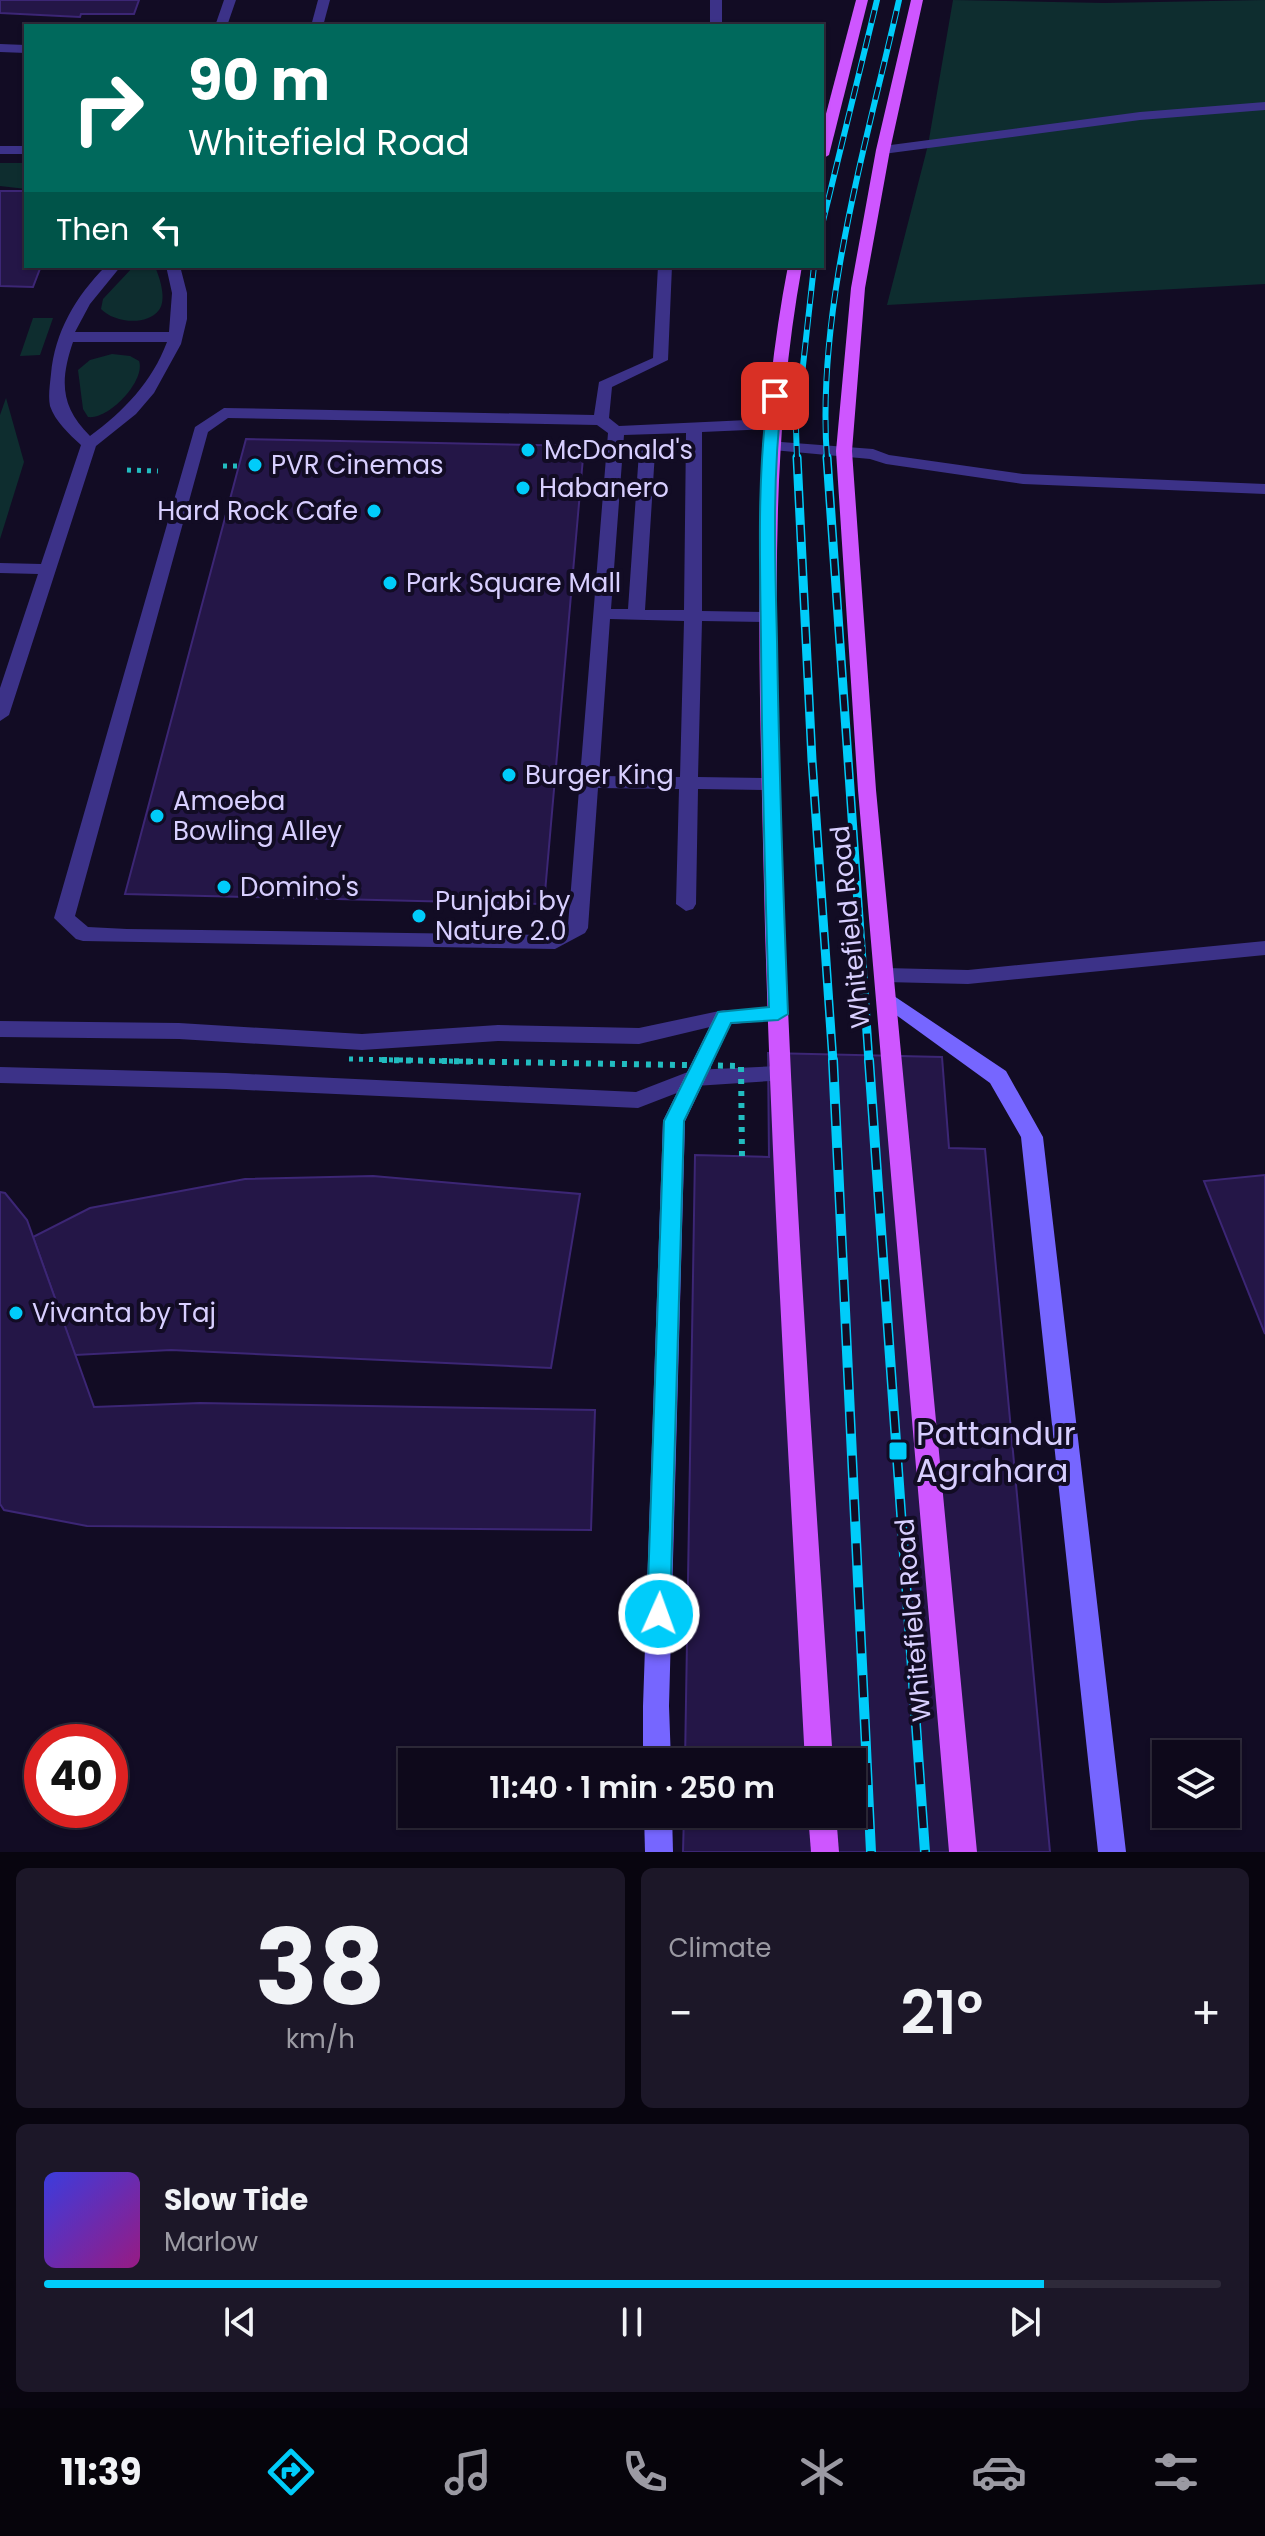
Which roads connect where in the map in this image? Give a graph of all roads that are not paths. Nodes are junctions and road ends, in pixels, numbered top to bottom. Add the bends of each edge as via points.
1 (230, 0) edge
2 (324, 0) edge
3 (716, 0) edge
4 (862, 0) edge
5 (917, 0) edge
6 (222, 24) edge
7 (318, 24) edge
8 (716, 24) edge
9 (0, 48) edge
10 (24, 49) edge
11 (1265, 106) edge
12 (824, 147) edge
13 (0, 150) edge
14 (24, 150) edge
15 (883, 150) junction
16 (112, 268) edge
17 (173, 268) edge
18 (665, 268) edge
19 (795, 268) edge
20 (65, 337) junction
21 (176, 337) junction
22 (771, 424) junction
23 (609, 426) junction
24 (694, 426) junction
25 (89, 444) junction
26 (768, 446) junction
27 (844, 451) junction
28 (647, 452) dead end
29 (1265, 489) edge
30 (0, 568) edge
31 (48, 569) junction
32 (601, 614) junction
33 (636, 614) junction
34 (693, 615) junction
35 (768, 617) junction
36 (0, 715) edge
37 (587, 782) junction
38 (689, 783) junction
39 (771, 784) junction
40 (686, 904) dead end
41 (1265, 948) edge
42 (886, 987) junction
43 (778, 1014) junction
44 (724, 1017) junction
45 (0, 1029) edge
46 (778, 1074) junction
47 (0, 1075) edge
48 (693, 1078) junction
49 (657, 1748) edge
50 (818, 1748) edge
51 (658, 1828) edge
52 (823, 1828) edge
53 (659, 1852) edge
54 (825, 1852) edge
55 (963, 1852) edge
56 (1112, 1852) edge

1 - 6 lane
2 - 7 lane
3 - 8 lane
4 - 12 main road
5 - 15 main road, Whitefield Road
9 - 10 lane
11 - 15 lane via 1140,116
13 - 14 lane
15 - 27 main road, Whitefield Road via 858,288
16 - 20 lane via 74,316
17 - 21 lane via 183,311
18 - 23 lane via 660,360 604,385
19 - 22 main road
20 - 21 lane
20 - 25 lane via 57,403
21 - 25 lane via 169,361 138,403 118,425
22 - 24 lane
22 - 26 main road
23 - 24 lane
23 - 32 lane
23 - 37 lane via 224,413 201,430 64,918 83,934 555,942 578,928
24 - 34 lane
25 - 31 lane
26 - 27 lane
26 - 35 main road
27 - 29 lane via 1023,479
27 - 42 main road, Whitefield Road
28 - 33 lane
30 - 31 lane
31 - 36 lane
32 - 33 lane
32 - 37 lane
33 - 34 lane
34 - 35 lane
34 - 38 lane
35 - 39 main road
37 - 38 lane
38 - 39 lane
38 - 40 lane
39 - 43 main road
41 - 42 lane
42 - 55 main road, Whitefield Road
42 - 56 street via 998,1077 1032,1137
43 - 44 street
43 - 46 main road
44 - 45 lane via 639,1036 498,1033 362,1042 179,1031
44 - 48 street
46 - 48 lane
46 - 50 main road
47 - 48 lane via 638,1100
48 - 49 street via 674,1121
51 - 53 street
52 - 54 main road

